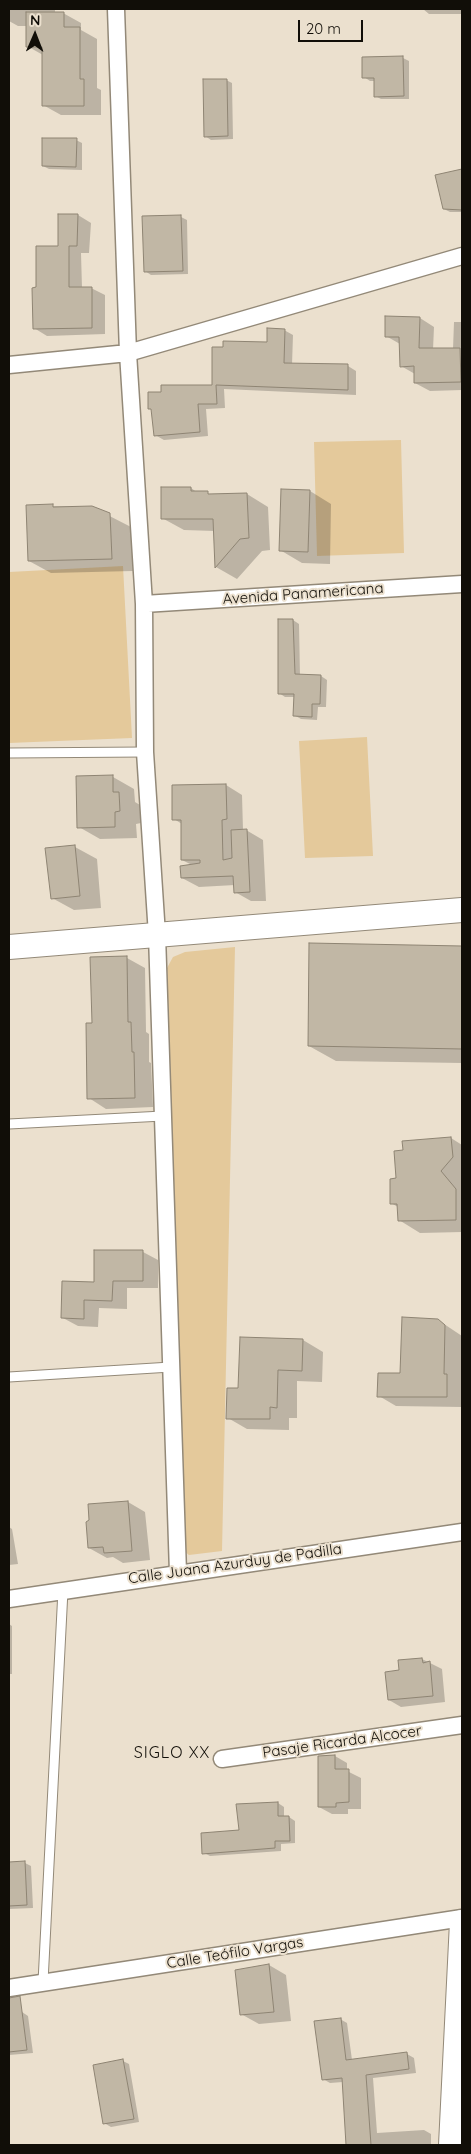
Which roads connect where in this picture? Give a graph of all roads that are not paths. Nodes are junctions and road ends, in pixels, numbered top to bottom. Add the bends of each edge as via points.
1 (116, 9) edge
2 (462, 256) edge
3 (128, 353) junction
4 (9, 365) edge
5 (462, 584) edge
6 (144, 604) junction
7 (145, 752) junction
8 (9, 753) edge
9 (462, 910) edge
10 (157, 935) junction
11 (9, 947) edge
12 (163, 1116) junction
13 (9, 1124) edge
14 (171, 1367) junction
15 (9, 1376) edge
16 (462, 1532) edge
17 (178, 1572) junction
18 (63, 1590) junction
19 (9, 1599) edge
20 (462, 1725) edge
21 (222, 1759) dead end
22 (462, 1918) edge
23 (462, 1922) edge
24 (42, 1982) junction
25 (9, 1988) edge
26 (451, 2145) edge

1 - 3 street
2 - 3 street
3 - 4 street
3 - 6 street
5 - 6 street, Avenida Panamericana
6 - 7 street
7 - 8 lane
7 - 10 street
9 - 10 main road
10 - 11 main road
10 - 12 street
12 - 13 lane
12 - 14 street
14 - 15 lane
14 - 17 street
16 - 17 street, Calle Juana Azurduy de Padilla
17 - 18 street, Calle Juana Azurduy de Padilla
18 - 19 street, Calle Juana Azurduy de Padilla
18 - 24 lane
20 - 21 street, Pasaje Ricarda Alcocer
22 - 24 street, Calle Teófilo Vargas
23 - 26 main road
24 - 25 street, Calle Teófilo Vargas

